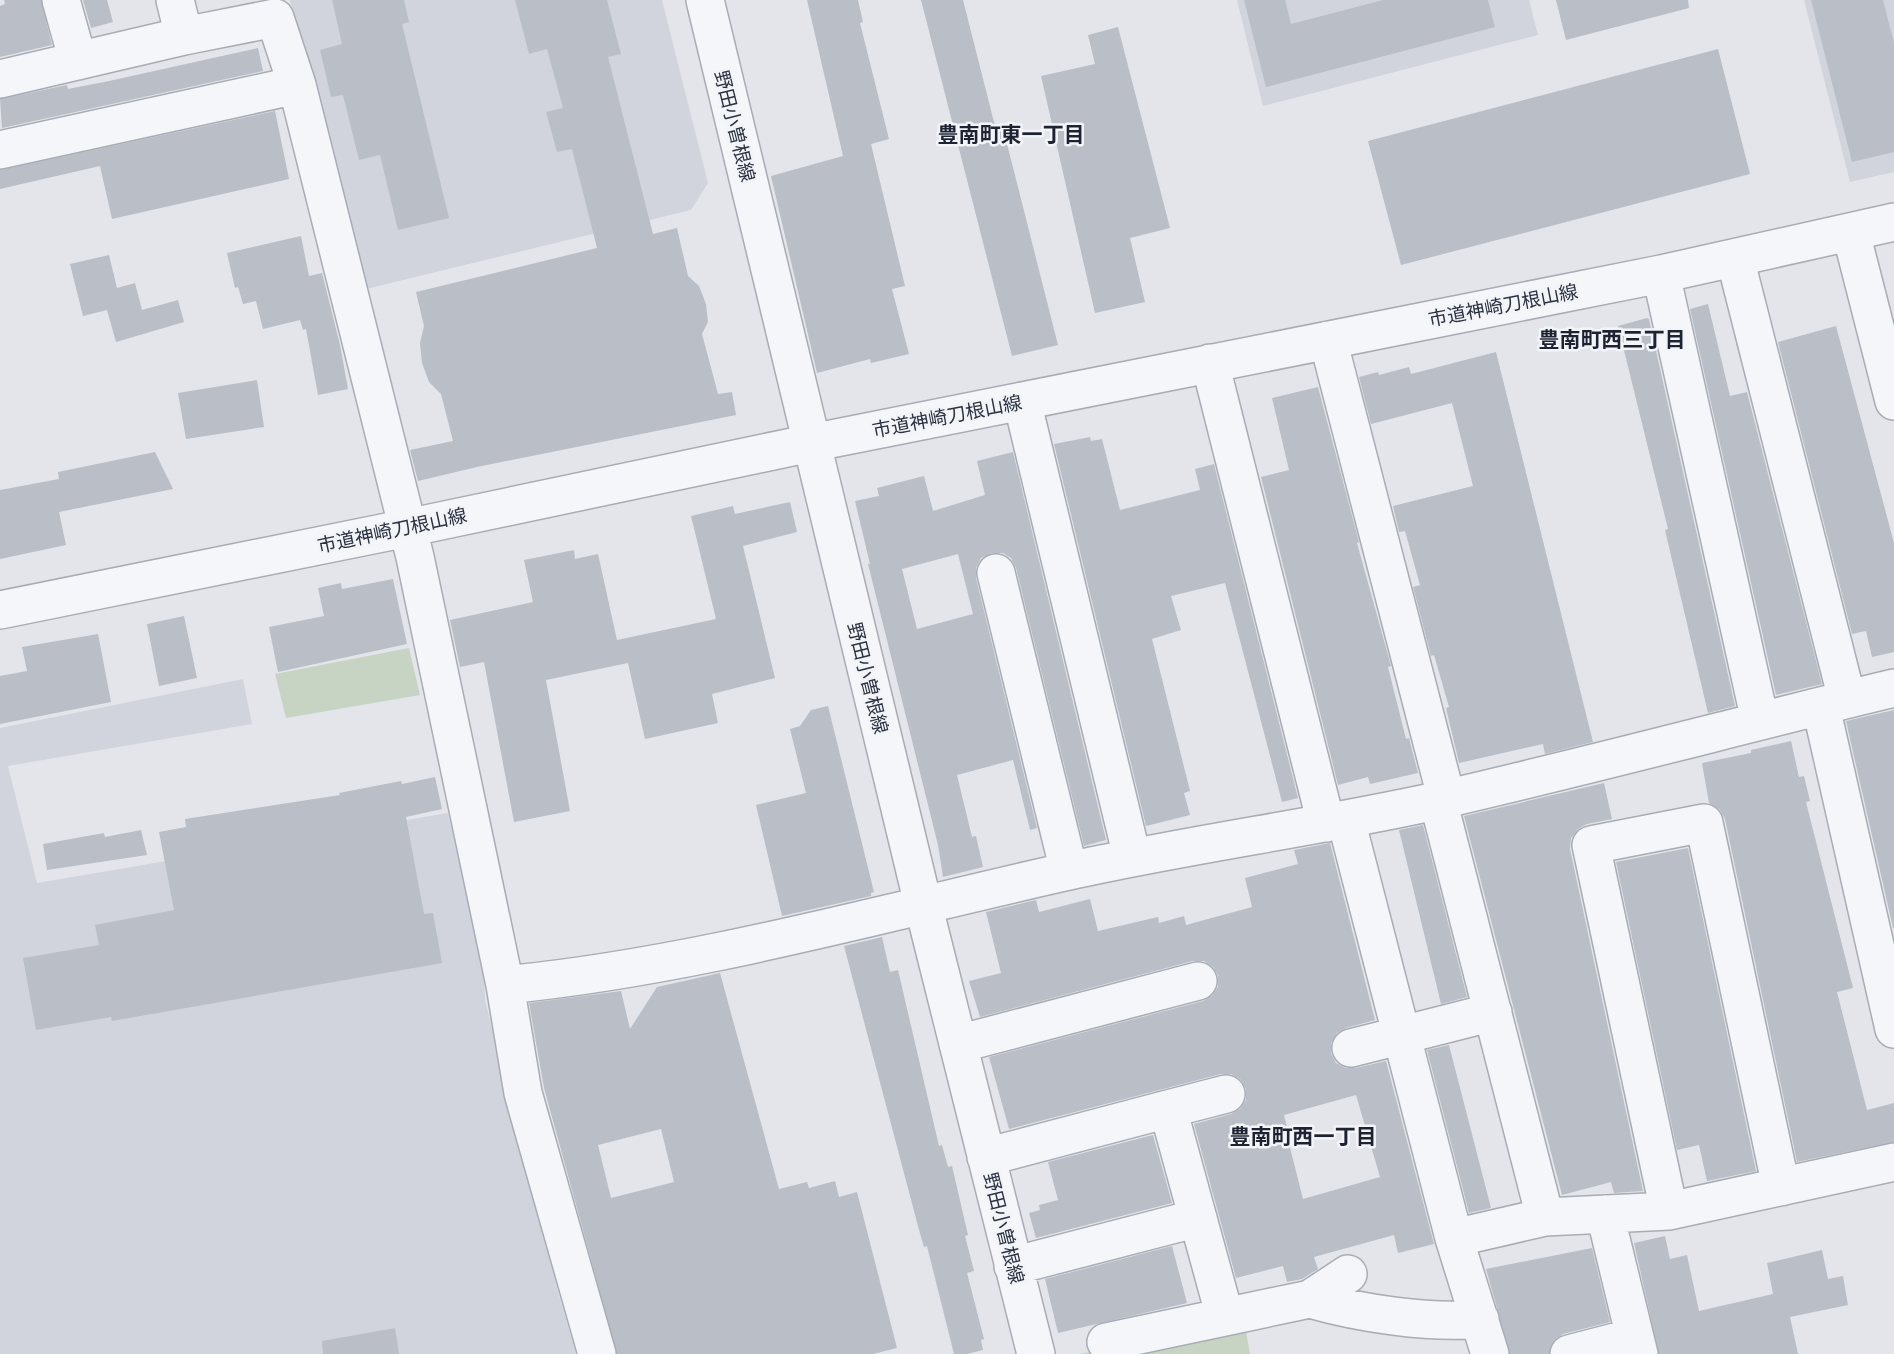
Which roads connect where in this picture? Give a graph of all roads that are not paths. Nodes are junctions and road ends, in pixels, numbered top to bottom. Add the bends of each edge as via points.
1 (61, 0) edge
2 (175, 0) edge
3 (705, 0) edge
4 (184, 36) junction
5 (78, 61) junction
6 (0, 79) edge
7 (297, 85) junction
8 (0, 150) edge
9 (1894, 222) edge
10 (1851, 233) junction
11 (1735, 258) junction
12 (1661, 274) junction
13 (1328, 340) junction
14 (1210, 363) junction
15 (1892, 383) edge
16 (1022, 401) junction
17 (811, 443) junction
18 (407, 528) junction
19 (996, 573) dead end
20 (0, 610) edge
21 (1894, 688) edge
22 (1834, 703) junction
23 (1760, 721) junction
24 (1438, 800) junction
25 (1336, 821) junction
26 (1132, 858) junction
27 (1069, 871) junction
28 (923, 904) junction
29 (1198, 982) dead end
30 (505, 985) junction
31 (1493, 1012) junction
32 (1894, 1029) edge
33 (1403, 1035) junction
34 (958, 1044) junction
35 (1351, 1048) dead end
36 (1226, 1094) dead end
37 (1168, 1108) junction
38 (986, 1157) junction
39 (1894, 1162) edge
40 (1781, 1187) junction
41 (1669, 1211) junction
42 (1605, 1214) junction
43 (1545, 1217) junction
44 (1198, 1218) junction
45 (1454, 1238) junction
46 (1013, 1266) junction
47 (1348, 1274) dead end
48 (1310, 1299) junction
49 (1225, 1317) junction
50 (1480, 1319) junction
51 (1106, 1342) dead end
52 (1637, 1345) edge
53 (597, 1354) edge
54 (1036, 1354) edge
55 (1490, 1354) edge
56 (1569, 1354) edge

1 - 5 street
2 - 4 street
3 - 17 street, 野田小曽根線
4 - 5 street
4 - 7 street via 275,18
5 - 6 street
7 - 8 street
7 - 18 street
9 - 10 street, 市道神崎刀根山線
10 - 11 street, 市道神崎刀根山線
10 - 15 street
11 - 12 street, 市道神崎刀根山線
11 - 22 street
12 - 13 street, 市道神崎刀根山線
12 - 23 street
13 - 14 street, 市道神崎刀根山線
13 - 24 street via 1443,785
14 - 16 street, 市道神崎刀根山線
14 - 25 street
16 - 17 street, 市道神崎刀根山線
16 - 26 street
17 - 18 street, 市道神崎刀根山線
17 - 28 street, 野田小曽根線
18 - 20 street, 市道神崎刀根山線
18 - 30 street
19 - 27 street
21 - 22 street
22 - 23 street
22 - 32 street
23 - 24 street
24 - 25 street
24 - 31 street
25 - 26 street
25 - 33 street
26 - 27 street
27 - 28 street
28 - 30 street via 667,964
28 - 34 street, 野田小曽根線
29 - 34 street
30 - 53 street via 523,1093
31 - 33 street
31 - 43 street
33 - 35 street
33 - 45 street
34 - 38 street, 野田小曽根線
36 - 37 street
37 - 38 street
37 - 44 street
38 - 46 street, 野田小曽根線
39 - 40 street
40 - 41 street
40 - 41 street via 1704,822 1591,845
41 - 42 street
42 - 43 street
42 - 52 street
43 - 45 street
44 - 46 street
44 - 49 street
45 - 50 street
46 - 54 street, 野田小曽根線
47 - 48 street
48 - 49 street
48 - 50 street via 1342,1309 1455,1321
49 - 51 street
50 - 55 street
52 - 56 street

